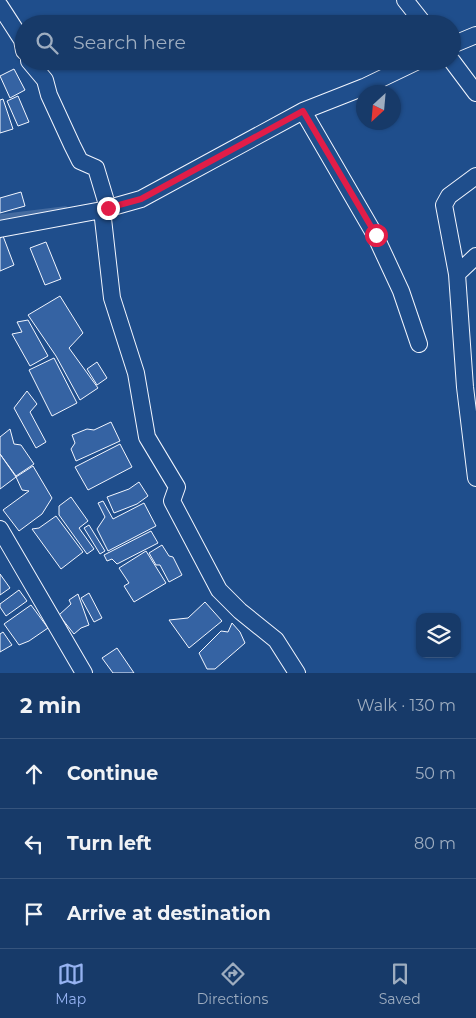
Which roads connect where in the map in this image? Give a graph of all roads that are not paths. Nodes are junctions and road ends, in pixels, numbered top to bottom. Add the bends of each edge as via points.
1 (405, 0) edge
2 (0, 6) edge
3 (417, 15) edge
4 (15, 29) edge
5 (476, 35) edge
6 (461, 41) edge
7 (36, 70) edge
8 (399, 70) edge
9 (459, 70) edge
10 (476, 92) edge
11 (303, 111) junction
12 (476, 176) edge
13 (106, 206) junction
14 (0, 229) edge
15 (476, 256) edge
16 (457, 274) junction
17 (419, 344) dead end
18 (476, 478) edge
19 (0, 529) edge
20 (84, 673) edge
21 (297, 673) edge

1 - 3 street
2 - 4 street
5 - 6 street
7 - 13 street via 44,80 80,161 96,168
8 - 11 street
9 - 10 street
11 - 13 street via 141,199
11 - 17 street via 376,235 401,291
12 - 16 street via 449,196 444,205
13 - 14 street
13 - 21 street via 112,298 136,373 147,437 177,488 172,501 220,590 276,640
15 - 16 street
16 - 18 street via 465,387
19 - 20 street

